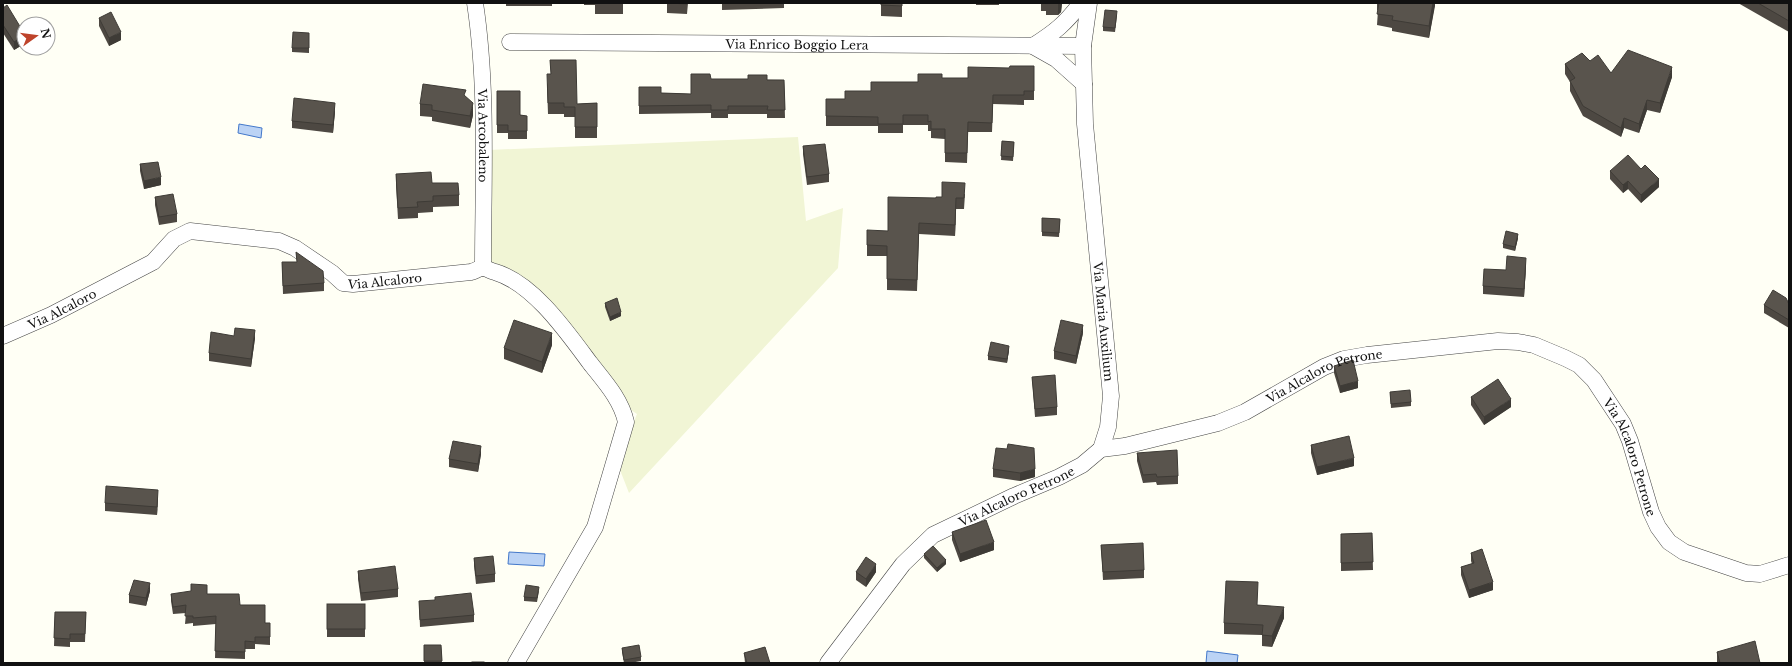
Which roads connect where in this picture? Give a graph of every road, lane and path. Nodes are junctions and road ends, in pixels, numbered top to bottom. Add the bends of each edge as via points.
1 (475, 3) edge
2 (1081, 3) edge
3 (1089, 3) edge
4 (510, 42) dead end
5 (1033, 46) junction
6 (1084, 46) junction
7 (1084, 84) junction
8 (483, 268) junction
9 (3, 336) edge
10 (1101, 449) junction
11 (1789, 565) edge
12 (516, 663) edge
13 (828, 663) edge

1 - 8 street, Via Arcobaleno via 480,36 482,96
2 - 5 street via 1056,32
3 - 6 street, Via Maria Auxilium
4 - 5 street, Via Enrico Boggio Lera
5 - 6 street, Via Enrico Boggio Lera
5 - 7 street via 1056,59
6 - 7 street, Via Maria Auxilium
7 - 10 street, Via Maria Auxilium via 1085,124 1111,396 1108,427
8 - 9 street, Via Alcaloro via 471,272 353,284 343,282 295,248 279,241 190,231 174,239 153,262 51,315
8 - 12 street via 514,280 540,302 566,330 616,397 626,422 594,527
10 - 11 street, Via Alcaloro Petrone via 1125,446 1218,424 1246,412 1324,367 1344,359 1498,341 1518,342 1534,345 1579,365 1594,380 1623,424 1651,512 1669,542 1684,552 1746,573 1760,574
10 - 13 street, Via Alcaloro Petrone via 1082,465 1059,478 1014,496 933,536 903,564

